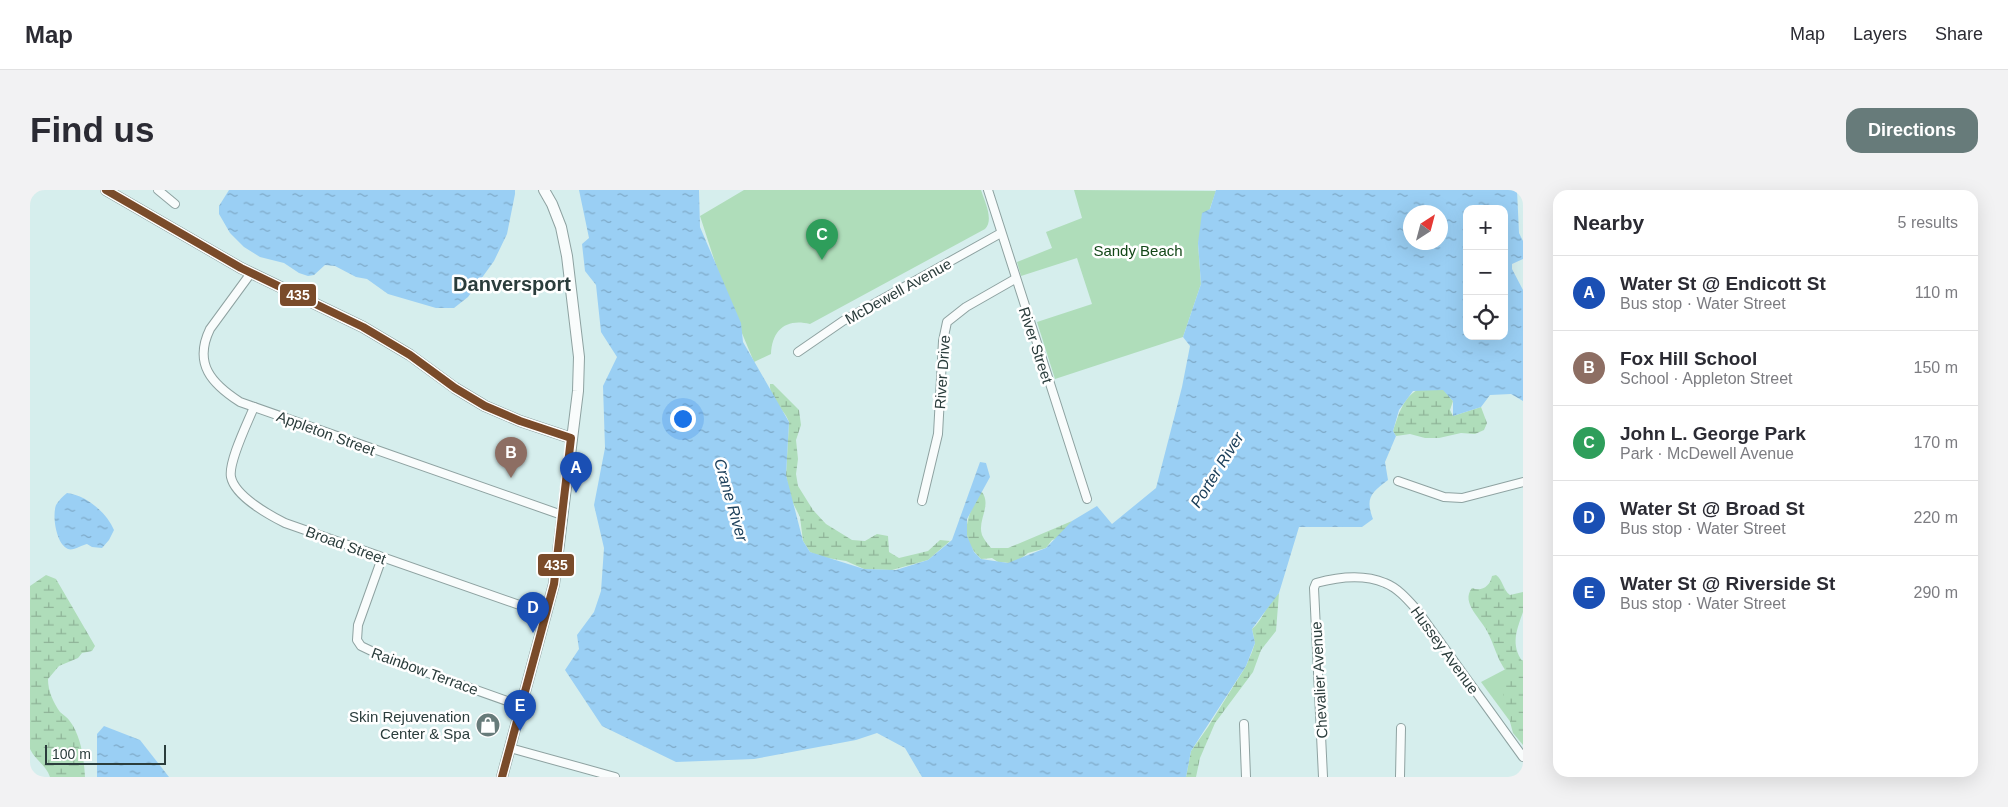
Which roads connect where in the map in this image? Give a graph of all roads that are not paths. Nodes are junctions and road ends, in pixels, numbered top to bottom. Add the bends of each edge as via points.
1 (106, 190) edge
2 (158, 190) edge
3 (544, 190) edge
4 (988, 190) edge
5 (175, 204) dead end
6 (1001, 233) junction
7 (251, 274) junction
8 (1015, 279) junction
9 (798, 352) dead end
10 (254, 407) junction
11 (571, 438) junction
12 (1398, 481) dead end
13 (1523, 482) edge
14 (1087, 499) dead end
15 (922, 501) dead end
16 (562, 515) junction
17 (382, 558) junction
18 (1316, 584) joint
19 (545, 614) junction
20 (521, 706) junction
21 (1244, 724) dead end
22 (1401, 728) dead end
23 (510, 748) junction
24 (1523, 757) edge
25 (502, 777) edge
26 (614, 777) edge
27 (1246, 777) edge
28 (1323, 777) edge
29 (1400, 777) edge

1 - 7 main road
2 - 5 street
3 - 11 main road via 564,241 578,340 578,391
4 - 6 street, River Street
6 - 8 street, River Street
6 - 9 street, McDewell Avenue via 843,321
7 - 10 street, Appleton Street via 210,330 203,351 212,380 240,402
7 - 11 main road via 363,326 485,406
8 - 14 street, River Street
8 - 15 street, River Drive via 966,307 947,322 938,434
10 - 16 street, Appleton Street
10 - 17 street, Broad Street via 230,476 235,486 270,516
11 - 16 main road
12 - 13 street via 1444,497 1462,498
16 - 19 main road via 554,584
17 - 19 street, Broad Street
17 - 20 street, Rainbow Terrace via 358,624 357,640 361,646
18 - 24 street, Hussey Avenue via 1334,578 1368,579 1385,583 1402,594
18 - 28 street, Chevalier Avenue
19 - 20 main road
20 - 23 main road
21 - 27 street
22 - 29 street
23 - 25 main road
23 - 26 street

